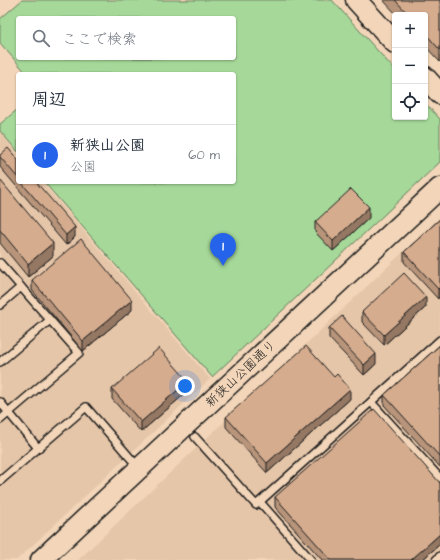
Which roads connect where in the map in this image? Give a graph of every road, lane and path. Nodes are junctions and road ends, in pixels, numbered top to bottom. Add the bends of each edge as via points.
1 (356, 0) edge
2 (392, 41) edge
3 (428, 80) edge
4 (440, 94) edge
5 (440, 188) edge
6 (0, 263) edge
7 (21, 287) junction
8 (0, 305) edge
9 (50, 320) junction
10 (440, 340) edge
11 (0, 362) edge
12 (0, 402) edge
13 (371, 402) junction
14 (9, 413) junction
15 (0, 420) edge
16 (195, 437) dead end
17 (38, 448) junction
18 (139, 468) junction
19 (440, 478) edge
20 (0, 481) edge
21 (260, 502) junction
22 (440, 556) edge
23 (41, 560) edge
24 (312, 560) edge
25 (436, 560) edge

1 - 2 street
3 - 4 street
5 - 18 street, 新狭山公園通り
6 - 7 lane
7 - 8 lane
7 - 9 lane
9 - 11 lane
9 - 14 lane via 79,353
10 - 13 lane
12 - 14 lane
13 - 19 lane
13 - 21 lane
14 - 15 lane
14 - 17 lane
16 - 21 lane via 256,506
17 - 18 lane via 86,407
17 - 20 lane
18 - 23 street, 新狭山公園通り
21 - 24 lane
22 - 25 lane

